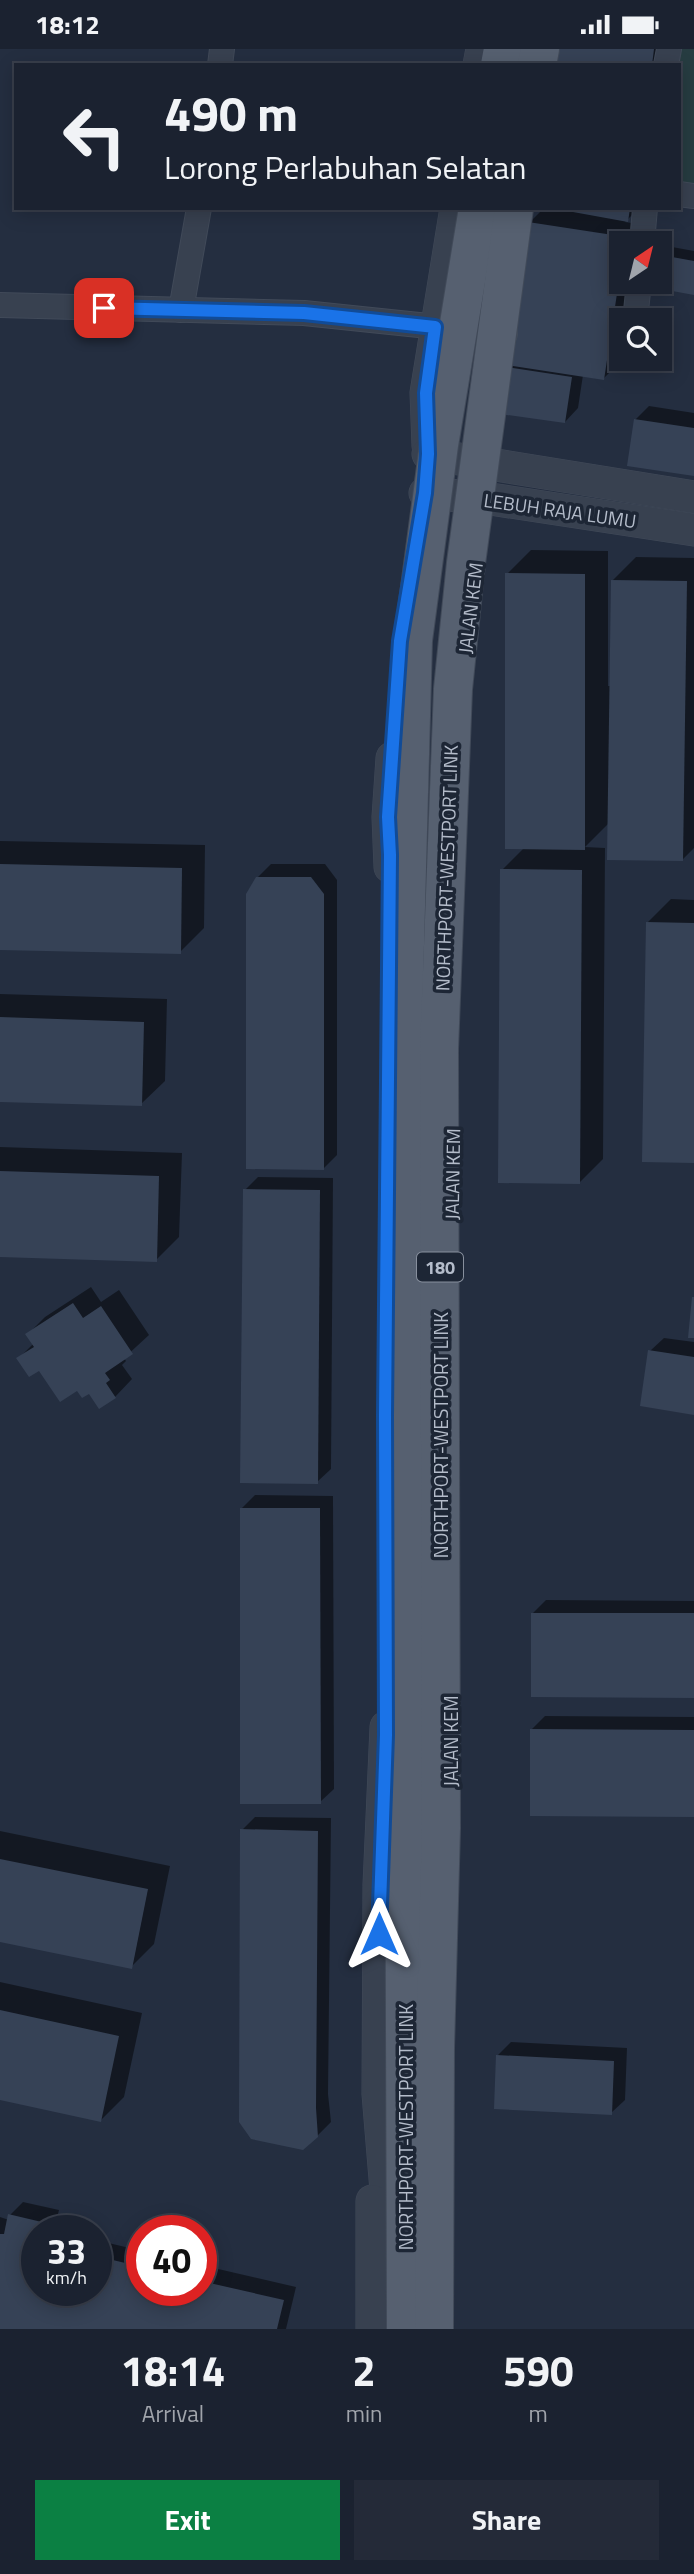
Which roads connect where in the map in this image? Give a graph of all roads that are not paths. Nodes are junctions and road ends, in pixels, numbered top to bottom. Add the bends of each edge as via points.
1 (199, 210) edge
2 (456, 210) edge
3 (478, 210) edge
4 (514, 210) edge
5 (524, 210) edge
6 (645, 210) edge
7 (643, 231) edge
8 (0, 305) edge
9 (181, 310) junction
10 (435, 327) junction
11 (505, 334) junction
12 (428, 454) junction
13 (488, 462) junction
14 (425, 493) junction
15 (484, 498) junction
16 (694, 498) edge
17 (694, 530) edge
18 (378, 2095) junction
19 (446, 2270) junction
20 (372, 2329) edge
21 (393, 2329) edge
22 (406, 2329) edge
23 (434, 2329) edge
24 (442, 2329) edge
25 (450, 2329) edge

1 - 9 street
2 - 10 street
3 - 22 main road, NORTHPORT-WESTPORT LINK / 180, bridge via 439,445 414,640 402,1139
4 - 23 main road, NORTHPORT-WESTPORT LINK / 180, bridge via 454,675 440,1010 441,1828
5 - 11 street, JALAN KEM
6 - 7 street
8 - 9 street
9 - 10 street via 304,313
10 - 11 street
10 - 12 street via 426,393
11 - 13 street, JALAN KEM
12 - 13 street, LEBUH RAJA LUMU
12 - 14 street
13 - 15 street, JALAN KEM
13 - 16 street, LEBUH RAJA LUMU
14 - 15 street, LEBUH RAJA LUMU
14 - 18 street via 400,641 388,817 386,1735 379,1885
15 - 17 street, LEBUH RAJA LUMU
15 - 19 street, JALAN KEM via 463,657 455,846 452,2011
18 - 20 street via 372,2137
18 - 21 street
19 - 24 street, JALAN KEM
19 - 25 street, JALAN KEM

